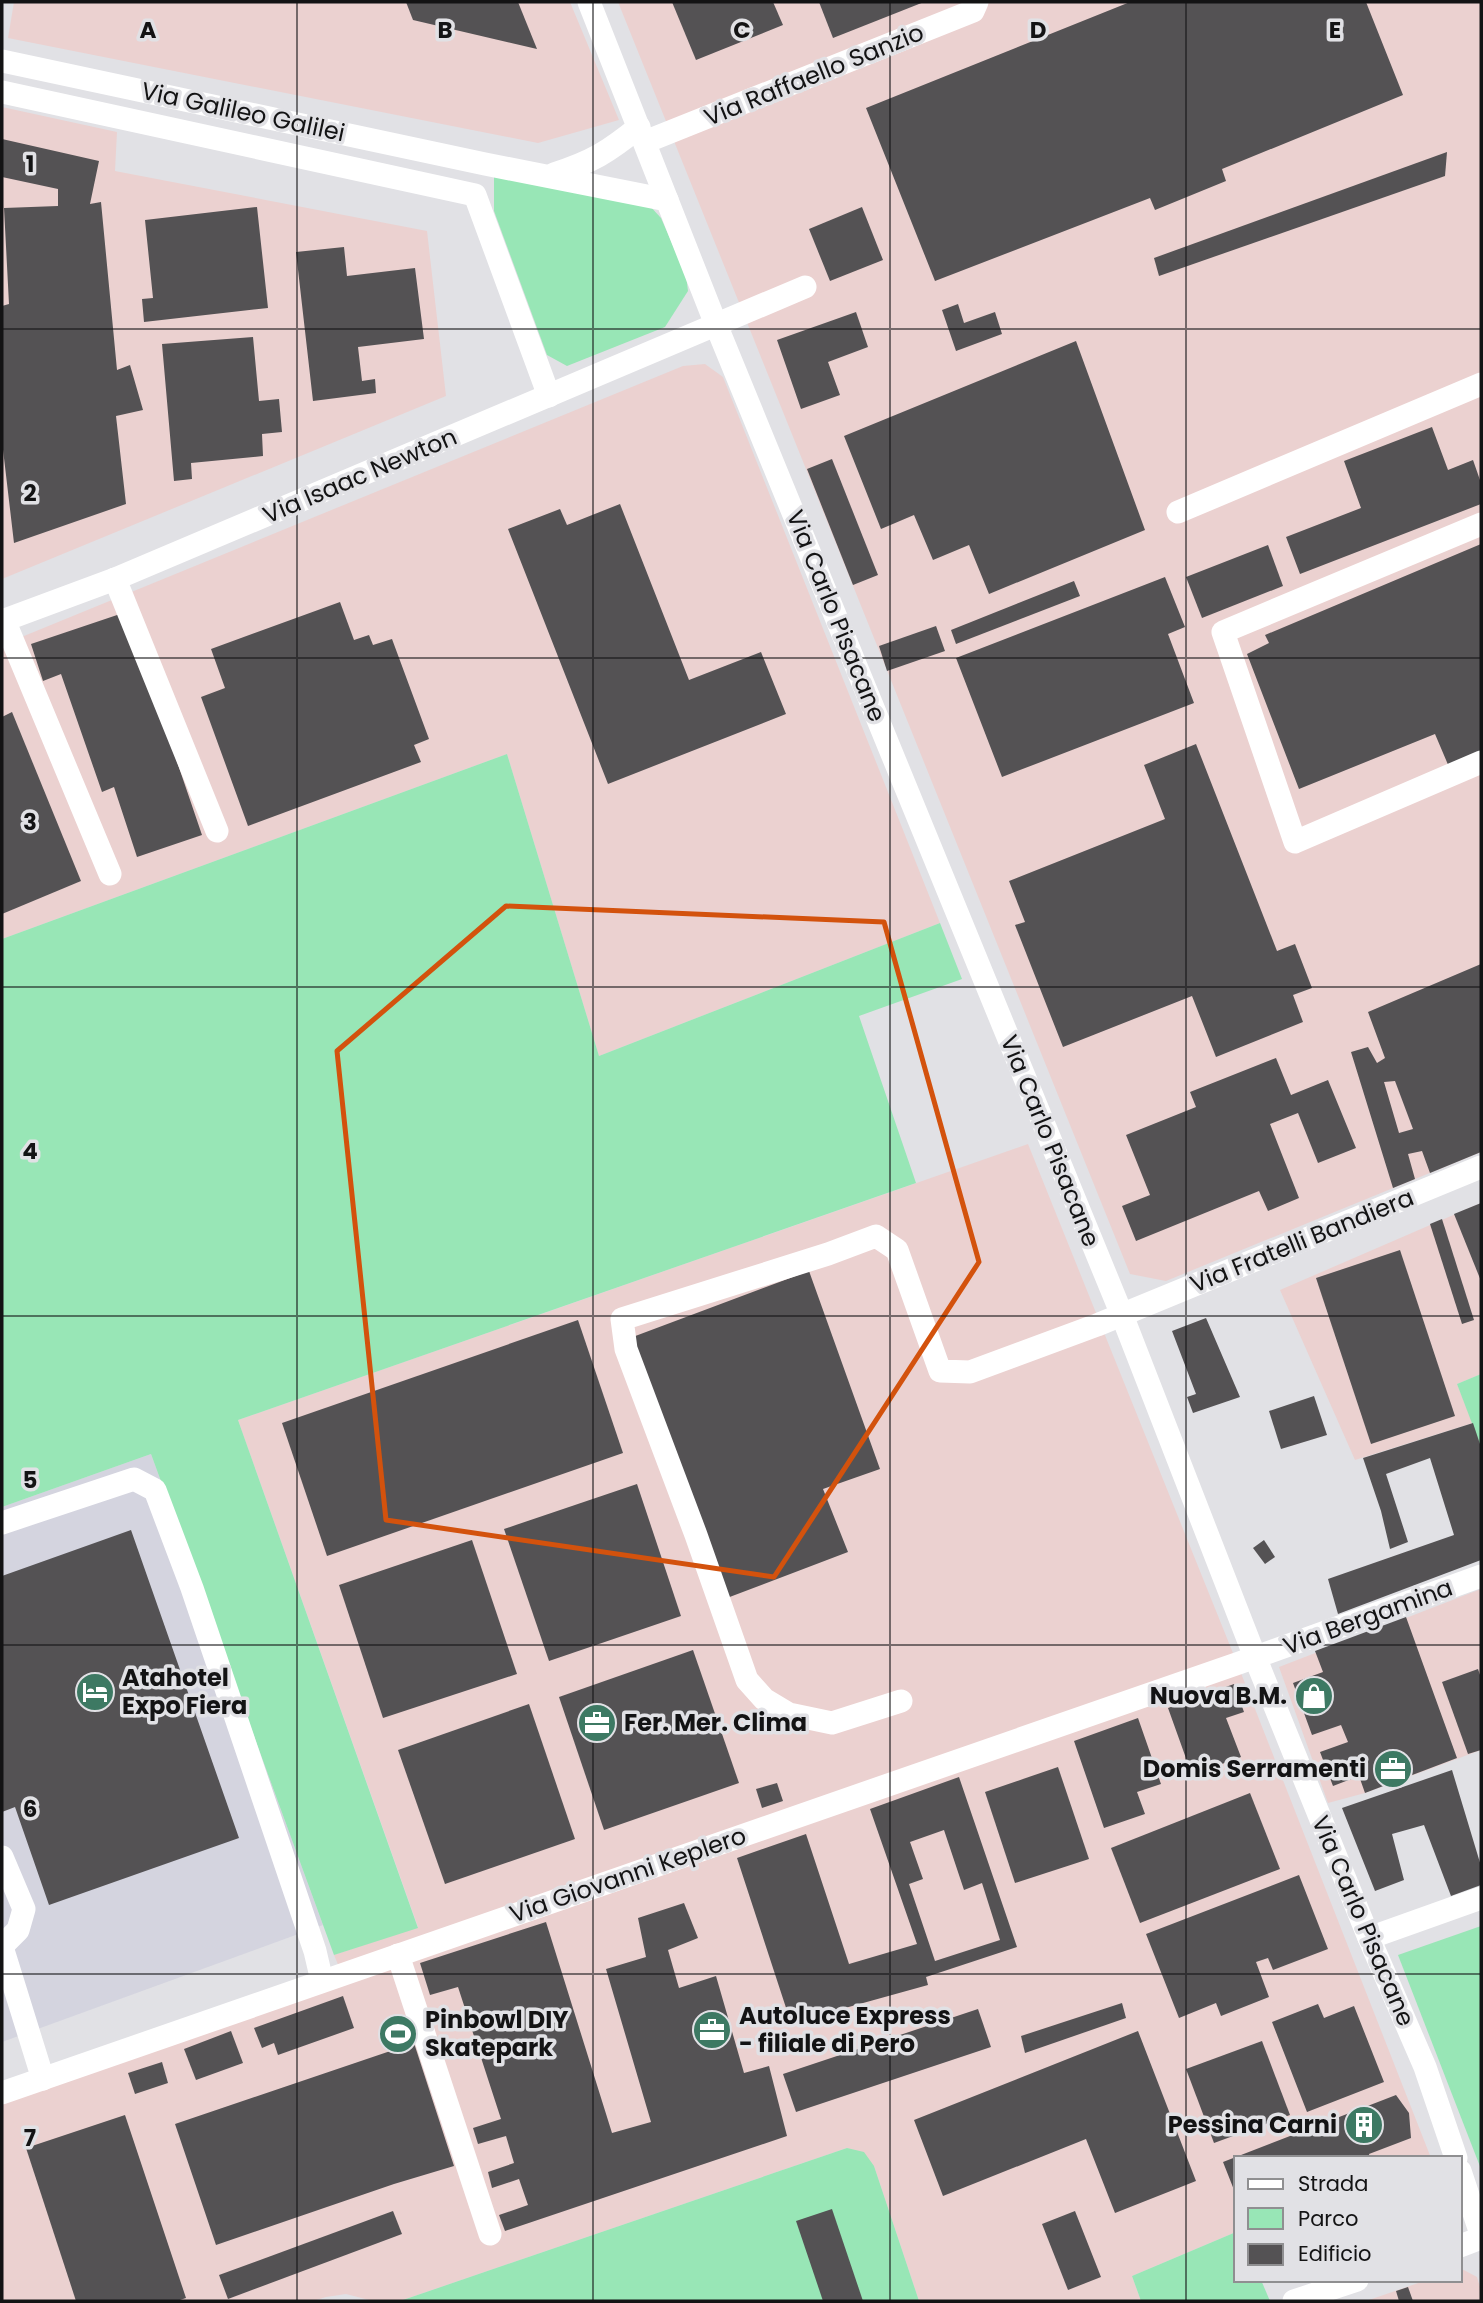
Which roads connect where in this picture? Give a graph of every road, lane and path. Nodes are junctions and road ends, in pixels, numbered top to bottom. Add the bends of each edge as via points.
1 (589, 2) edge
2 (977, 2) edge
3 (2, 61) edge
4 (2, 92) edge
5 (642, 134) junction
6 (485, 164) junction
7 (550, 175) junction
8 (475, 195) junction
9 (667, 200) junction
10 (805, 287) dead end
11 (717, 325) junction
12 (1481, 384) edge
13 (549, 396) junction
14 (1178, 512) dead end
15 (1481, 524) edge
16 (115, 579) junction
17 (3, 620) edge
18 (1481, 762) edge
19 (217, 831) dead end
20 (110, 874) dead end
21 (1481, 1167) edge
22 (1122, 1315) junction
23 (2, 1523) edge
24 (1481, 1576) edge
25 (1255, 1657) junction
26 (901, 1701) dead end
27 (2, 1857) edge
28 (1481, 1898) edge
29 (1369, 1938) junction
30 (2, 1946) edge
31 (398, 1955) junction
32 (322, 1981) junction
33 (43, 2079) junction
34 (2, 2093) edge
35 (1455, 2156) edge
36 (1462, 2177) edge
37 (491, 2234) dead end
38 (1481, 2236) edge
39 (1462, 2245) edge
40 (1351, 2282) edge
41 (1294, 2301) edge

1 - 5 street, Via Carlo Pisacane
2 - 5 street, Via Raffaello Sanzio via 973,11
3 - 6 street, Via Galileo Galilei
4 - 8 street, Via Galileo Galilei
5 - 7 street, Via Galileo Galilei via 585,164
5 - 9 street, Via Carlo Pisacane
6 - 7 street, Via Galileo Galilei
6 - 8 street
7 - 9 street, Via Galileo Galilei
8 - 13 street
9 - 11 street, Via Carlo Pisacane
10 - 11 street, Via Isaac Newton
11 - 13 street, Via Isaac Newton
11 - 22 street, Via Carlo Pisacane
12 - 14 street
13 - 16 street, Via Isaac Newton
15 - 18 street via 1223,632 1295,842
16 - 17 street, Via Isaac Newton
16 - 19 street
17 - 20 street
21 - 22 street, Via Fratelli Bandiera
22 - 25 street, Via Carlo Pisacane
22 - 26 street, Via Fratelli Bandiera via 970,1372 940,1371 897,1250 876,1236 622,1319 626,1349 747,1680 764,1699 789,1714 832,1723
23 - 32 street via 134,1479 155,1490
24 - 25 street, Via Bergamina
25 - 29 street, Via Carlo Pisacane
25 - 31 street, Via Giovanni Keplero
27 - 30 street via 24,1909 18,1930
28 - 29 street
29 - 35 street, Via Carlo Pisacane via 1425,2067
30 - 33 street
31 - 32 street, Via Giovanni Keplero
31 - 37 street
32 - 33 street, Via Giovanni Keplero
33 - 34 street, Via Giovanni Keplero
36 - 38 street
38 - 39 street
40 - 41 street

